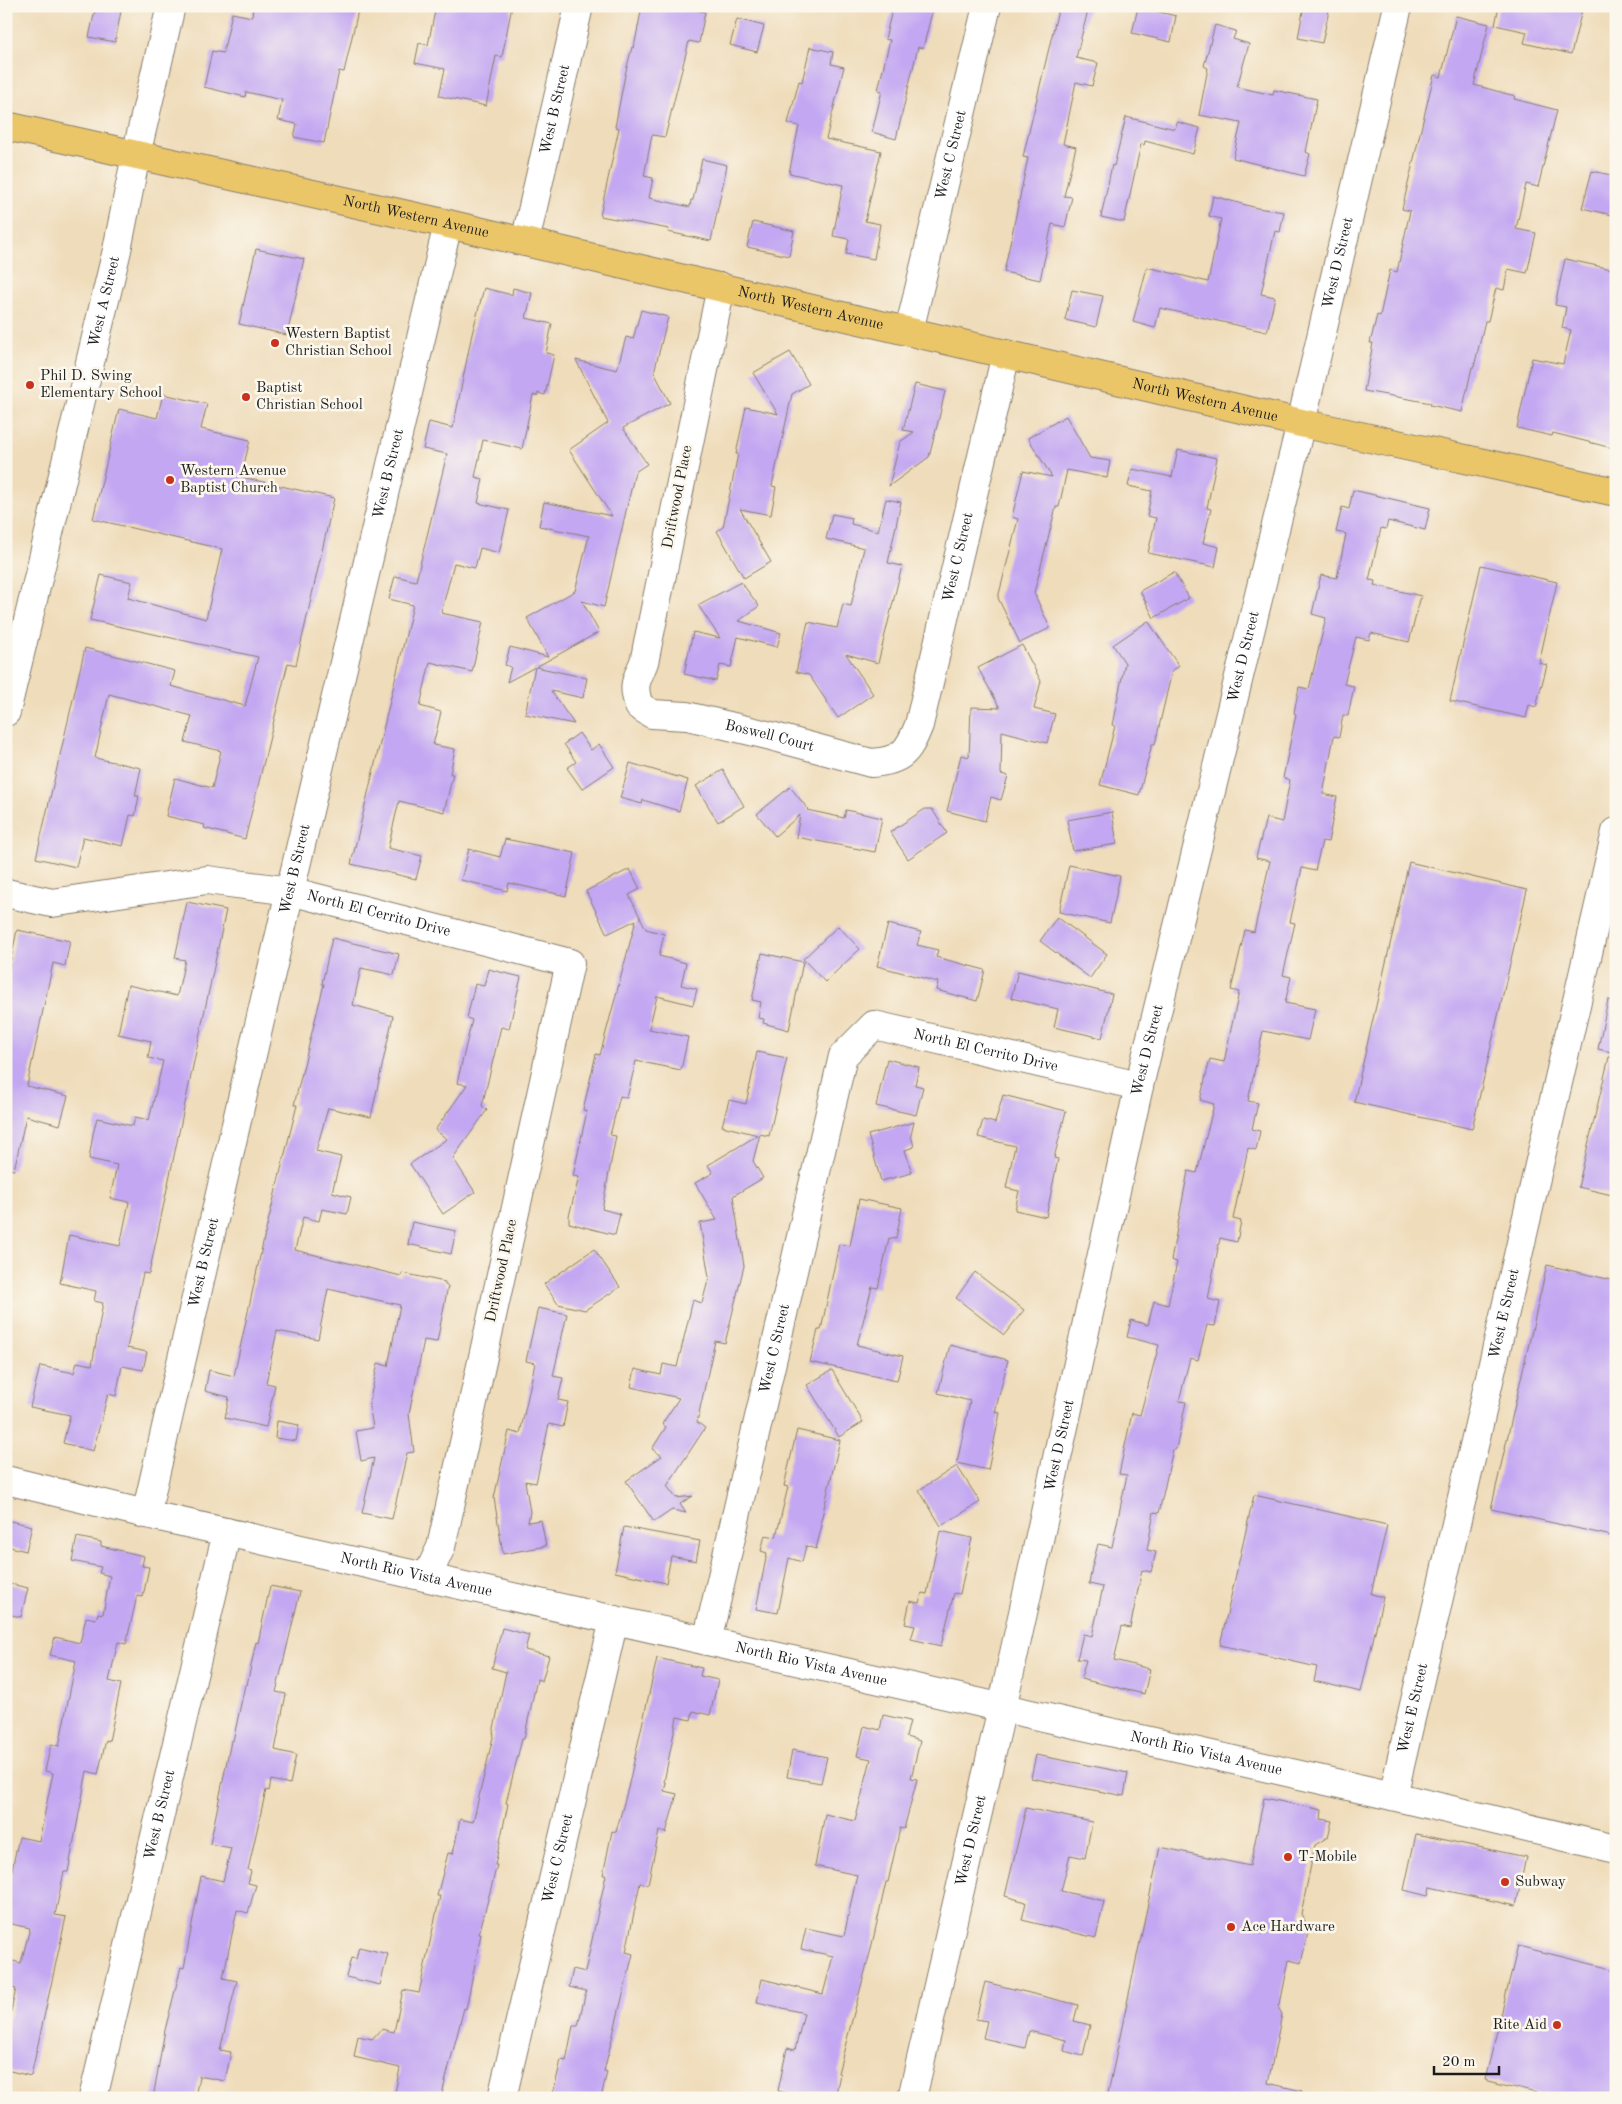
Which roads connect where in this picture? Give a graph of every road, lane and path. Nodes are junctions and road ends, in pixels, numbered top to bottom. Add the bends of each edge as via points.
1 (171, 6) edge
2 (579, 6) edge
3 (986, 6) edge
4 (1398, 6) edge
5 (6, 126) edge
6 (136, 155) junction
7 (448, 224) junction
8 (525, 242) junction
9 (721, 286) junction
10 (908, 331) junction
11 (1006, 354) junction
12 (1301, 423) junction
13 (1616, 492) edge
14 (639, 706) joint
15 (6, 712) edge
16 (900, 757) joint
17 (1616, 832) edge
18 (290, 891) junction
19 (6, 893) edge
20 (570, 963) joint
21 (844, 1056) joint
22 (1139, 1086) junction
23 (6, 1480) edge
24 (146, 1514) junction
25 (227, 1532) junction
26 (427, 1577) junction
27 (614, 1620) junction
28 (707, 1641) junction
29 (1002, 1708) junction
30 (1393, 1796) junction
31 (1616, 1849) edge
32 (93, 2098) edge
33 (502, 2098) edge
34 (912, 2098) edge

1 - 6 street, West A Street
2 - 8 street, West B Street
3 - 10 street, West C Street
4 - 12 street, West D Street
5 - 6 main road, North Western Avenue
6 - 7 main road, North Western Avenue
6 - 15 street, West A Street via 117,250
7 - 8 main road, North Western Avenue
7 - 18 street, West B Street
8 - 9 main road, North Western Avenue
9 - 10 main road, North Western Avenue
9 - 14 street, Driftwood Place via 644,662 636,675 635,692
10 - 11 main road, North Western Avenue
11 - 12 main road, North Western Avenue
11 - 16 street, West C Street via 919,725 912,744
12 - 13 main road, North Western Avenue
12 - 22 street, West D Street
14 - 16 street, Boswell Court via 652,714 687,716 871,763
17 - 30 street, West E Street
18 - 19 street, North El Cerrito Drive via 207,880 52,903
18 - 20 street, North El Cerrito Drive
18 - 24 street, West B Street
20 - 26 street, Driftwood Place via 441,1547
21 - 22 street, North El Cerrito Drive via 874,1025
21 - 28 street, West C Street
22 - 29 street, West D Street
23 - 24 street, North Rio Vista Avenue
24 - 25 street, North Rio Vista Avenue
25 - 26 street, North Rio Vista Avenue
25 - 32 street, West B Street
26 - 27 street, North Rio Vista Avenue
27 - 28 street, North Rio Vista Avenue
27 - 33 street, West C Street
28 - 29 street, North Rio Vista Avenue
29 - 30 street, North Rio Vista Avenue
29 - 34 street, West D Street
30 - 31 street, North Rio Vista Avenue

